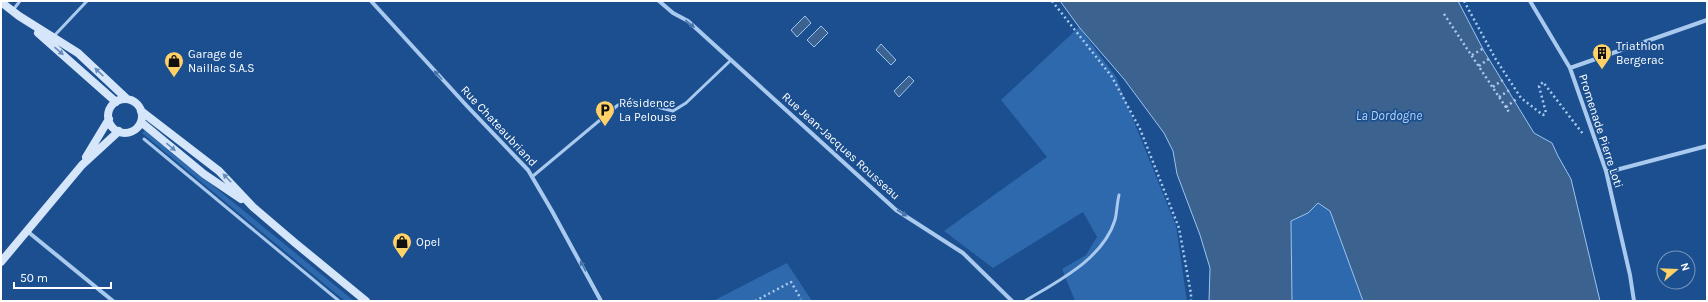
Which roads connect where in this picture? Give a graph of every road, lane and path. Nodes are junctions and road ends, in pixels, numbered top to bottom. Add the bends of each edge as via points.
1 (20, 1) edge
2 (87, 1) edge
3 (371, 1) edge
4 (659, 1) edge
5 (1052, 1) edge
6 (1464, 1) edge
7 (1530, 1) edge
8 (1, 2) edge
9 (12, 11) junction
10 (1444, 14) dead end
11 (19, 16) junction
12 (1707, 20) edge
13 (53, 37) junction
14 (1484, 48) dead end
15 (1472, 55) junction
16 (1490, 58) dead end
17 (730, 61) junction
18 (1479, 66) junction
19 (1570, 68) junction
20 (1504, 79) dead end
21 (1493, 87) junction
22 (1511, 89) dead end
23 (1499, 97) junction
24 (1518, 98) dead end
25 (127, 99) junction
26 (116, 102) junction
27 (1506, 107) junction
28 (141, 111) junction
29 (1509, 112) dead end
30 (109, 119) junction
31 (140, 122) junction
32 (119, 132) junction
33 (1585, 136) dead end
34 (144, 139) dead end
35 (1707, 146) edge
36 (82, 165) junction
37 (1606, 171) junction
38 (532, 176) junction
39 (1119, 195) dead end
40 (254, 207) junction
41 (27, 231) junction
42 (1, 262) edge
43 (801, 298) dead end
44 (112, 301) edge
45 (340, 301) edge
46 (366, 301) edge
47 (601, 301) edge
48 (755, 301) edge
49 (1012, 301) edge
50 (1025, 301) edge
51 (1192, 301) edge
52 (1634, 301) edge

1 - 9 lane
2 - 13 lane
38 -> 3 street, Rue Chateaubriand
4 -> 17 street, Rue Jean-Jacques Rousseau via 688,21
5 - 51 path via 1112,77 1140,129 1179,228
6 - 33 path via 1495,58 1521,98 1543,115 1546,113 1539,86 1543,82
7 - 19 street, Promenade Pierre Loti
8 - 9 main road
9 - 11 main road
10 - 15 path
11 - 13 main road
11 -> 26 main road
12 - 19 street
25 -> 13 main road via 78,53
14 - 15 path
15 - 18 path
16 - 18 path
17 - 38 lane via 686,103 673,111 629,100 618,104
17 -> 49 street, Rue Jean-Jacques Rousseau via 779,102 896,210 963,253
18 - 21 path
19 - 37 street, Promenade Pierre Loti
20 - 21 path
21 - 23 path
22 - 23 path
23 - 27 path
24 - 27 path
25 - 26 main road
25 - 28 main road via 136,103
26 - 30 main road via 110,109
27 - 29 path
28 - 31 main road
40 -> 28 main road via 219,171
30 - 32 main road
30 - 36 main road
31 - 32 main road via 134,130
31 -> 40 main road via 204,174
32 - 36 main road
34 - 45 lane
35 - 37 street
36 - 41 main road
37 - 52 street, Promenade Pierre Loti
47 -> 38 street, Rue Chateaubriand
39 - 50 lane via 1115,220 1101,246 1065,276
40 - 46 main road
41 - 42 main road
41 - 44 street
43 - 48 path via 791,282

